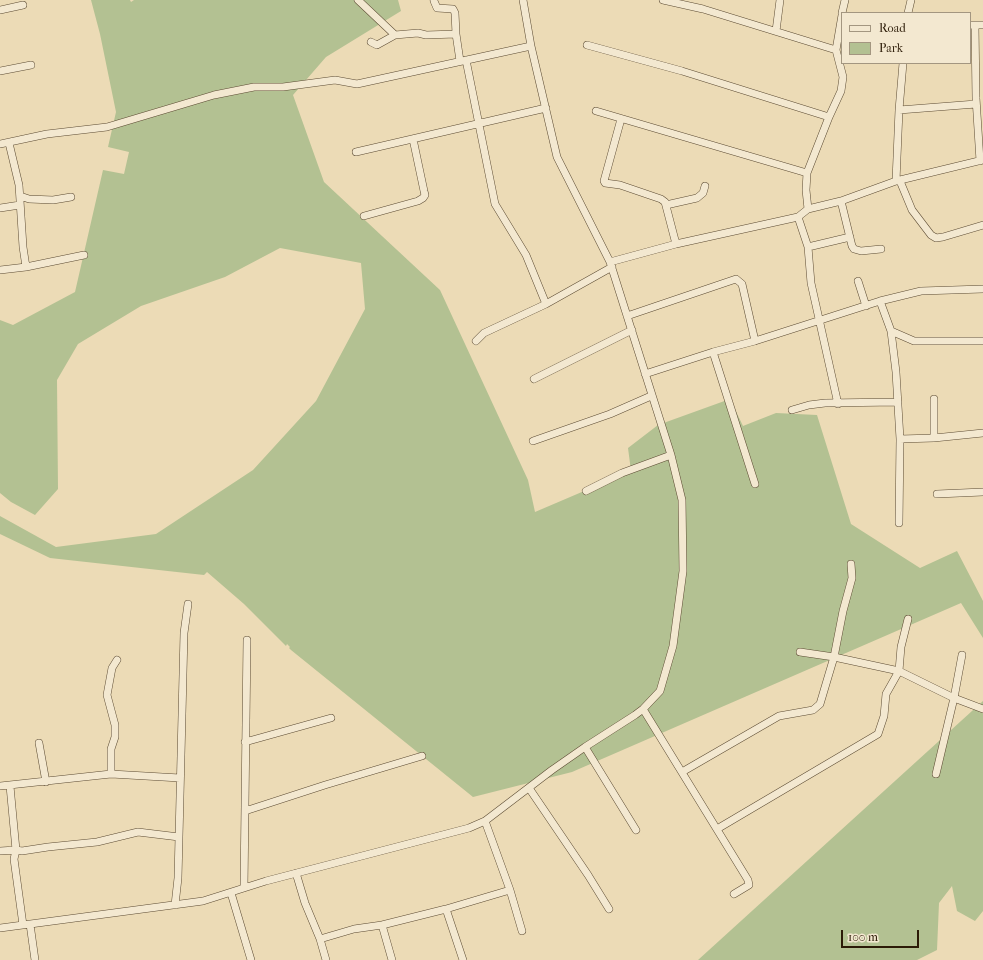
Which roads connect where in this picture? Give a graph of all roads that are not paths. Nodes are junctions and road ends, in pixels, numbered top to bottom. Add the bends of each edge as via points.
1 (358, 0) edge
2 (522, 0) edge
3 (663, 0) edge
4 (780, 0) edge
5 (845, 0) edge
6 (911, 0) edge
7 (434, 1) dead end
8 (23, 5) dead end
9 (0, 10) edge
10 (842, 12) edge
11 (908, 12) edge
12 (841, 20) edge
13 (972, 25) edge
14 (983, 25) edge
15 (776, 31) junction
16 (456, 34) junction
17 (395, 35) junction
18 (371, 42) dead end
19 (587, 45) dead end
20 (531, 46) junction
21 (836, 50) junction
22 (463, 61) junction
23 (903, 64) edge
24 (31, 66) dead end
25 (0, 71) edge
26 (978, 100) edge
27 (546, 108) junction
28 (899, 110) junction
29 (596, 111) dead end
30 (828, 117) junction
31 (621, 119) junction
32 (478, 124) junction
33 (413, 138) junction
34 (9, 143) junction
35 (0, 144) edge
36 (356, 152) dead end
37 (981, 160) edge
38 (807, 173) junction
39 (898, 181) junction
40 (705, 186) dead end
41 (20, 196) junction
42 (71, 197) dead end
43 (841, 201) junction
44 (20, 205) junction
45 (666, 205) junction
46 (0, 208) edge
47 (808, 209) junction
48 (364, 216) dead end
49 (798, 217) junction
50 (983, 225) edge
51 (850, 237) junction
52 (676, 244) junction
53 (808, 247) junction
54 (881, 249) dead end
55 (84, 255) dead end
56 (611, 265) junction
57 (26, 266) junction
58 (0, 270) edge
59 (858, 281) dead end
60 (983, 289) edge
61 (880, 301) junction
62 (546, 304) junction
63 (866, 306) junction
64 (628, 316) junction
65 (819, 321) junction
66 (632, 330) junction
67 (891, 331) junction
68 (476, 341) dead end
69 (755, 341) junction
70 (983, 341) edge
71 (713, 352) junction
72 (645, 374) junction
73 (534, 379) dead end
74 (652, 396) junction
75 (934, 399) dead end
76 (898, 402) junction
77 (838, 404) junction
78 (792, 410) dead end
79 (983, 433) edge
80 (934, 438) junction
81 (900, 439) junction
82 (533, 441) dead end
83 (671, 455) junction
84 (755, 484) dead end
85 (586, 491) dead end
86 (983, 492) edge
87 (937, 494) dead end
88 (899, 523) dead end
89 (851, 564) dead end
90 (188, 604) dead end
91 (908, 619) dead end
92 (247, 640) dead end
93 (800, 652) dead end
94 (962, 655) dead end
95 (834, 657) junction
96 (116, 660) dead end
97 (898, 671) junction
98 (954, 698) junction
99 (643, 709) junction
100 (983, 709) edge
101 (331, 718) dead end
102 (245, 742) junction
103 (39, 743) dead end
104 (585, 747) junction
105 (422, 756) dead end
106 (682, 772) junction
107 (111, 774) junction
108 (936, 774) dead end
109 (180, 778) junction
110 (46, 782) junction
111 (0, 786) edge
112 (10, 786) junction
113 (529, 788) junction
114 (245, 811) junction
115 (485, 821) junction
116 (717, 829) junction
117 (636, 830) dead end
118 (179, 837) junction
119 (16, 850) junction
120 (0, 851) edge
121 (296, 873) junction
122 (244, 888) junction
123 (510, 890) junction
124 (231, 893) junction
125 (734, 894) dead end
126 (175, 905) junction
127 (446, 909) junction
128 (609, 910) dead end
129 (382, 924) junction
130 (27, 925) junction
131 (0, 928) edge
132 (522, 931) dead end
133 (320, 939) junction
134 (249, 958) edge
135 (35, 960) edge
136 (326, 960) edge
137 (392, 960) edge
138 (463, 960) edge

1 - 17 street
2 - 20 street
3 - 15 street
4 - 15 street
5 - 10 street
6 - 11 street
7 - 16 street via 437,8 453,9 455,12
8 - 9 street
12 - 21 street
13 - 14 street
13 - 26 street
15 - 21 street
16 - 17 street
16 - 22 street
17 - 18 street via 377,45
19 - 30 street via 682,71
20 - 22 street
20 - 27 street
21 - 30 street via 843,78 841,91
22 - 32 street
22 - 34 street via 357,84 335,80 254,87 214,95 107,127 47,134
23 - 28 street
24 - 25 street
26 - 28 street
26 - 37 street
27 - 32 street
27 - 56 street via 557,157
28 - 39 street
29 - 31 street
30 - 38 street
31 - 38 street
31 - 45 street via 604,181 661,199
32 - 33 street
32 - 62 street via 495,204 526,255
33 - 36 street
33 - 48 street via 425,195 418,201
34 - 35 street
34 - 41 street
37 - 39 street
38 - 47 street
39 - 43 street
39 - 50 street via 912,210 936,238
40 - 45 street via 703,193 697,198
41 - 42 street via 53,200
41 - 44 street
43 - 47 street
43 - 51 street
44 - 46 street
44 - 57 street
45 - 52 street
47 - 49 street
49 - 52 street
49 - 53 street
51 - 53 street
51 - 54 street via 854,249
52 - 56 street
53 - 65 street via 811,283
55 - 57 street
56 - 62 street
56 - 64 street
57 - 58 street
59 - 63 street
60 - 61 street via 920,291
61 - 63 street
61 - 67 street
62 - 68 street via 484,333
63 - 65 street
64 - 66 street
64 - 69 street via 736,279 742,284
65 - 69 street
65 - 77 street
66 - 72 street
66 - 73 street
67 - 70 street via 914,341
67 - 76 street
69 - 71 street
71 - 72 street
71 - 84 street
72 - 74 street
74 - 82 street
74 - 83 street
75 - 80 street
76 - 77 street
76 - 81 street
77 - 78 street via 809,405
79 - 80 street
80 - 81 street
81 - 88 street
83 - 85 street via 622,473
83 - 99 street via 682,500 683,570 673,646 666,672 660,691
86 - 87 street
89 - 95 street via 852,578
90 - 109 street via 184,633
91 - 97 street
92 - 102 street
93 - 95 street
94 - 98 street
95 - 97 street
95 - 106 street via 822,699 817,707 778,716
96 - 107 street via 107,695 115,725 111,748
97 - 98 street
97 - 116 street via 886,694 884,716 878,734
98 - 100 street
98 - 108 street
99 - 104 street
99 - 106 street
101 - 102 street
102 - 114 street
103 - 110 street
104 - 113 street
104 - 117 street
105 - 114 street
106 - 116 street
107 - 109 street
107 - 110 street
109 - 118 street
110 - 112 street
111 - 112 street
112 - 119 street
113 - 115 street
113 - 128 street
114 - 122 street
115 - 121 street via 469,828
115 - 123 street
116 - 125 street via 749,882 749,885
118 - 119 street via 138,832 97,842
118 - 126 street
119 - 120 street
119 - 130 street via 14,859
121 - 122 street
121 - 133 street
122 - 124 street
123 - 127 street
123 - 132 street
124 - 126 street
124 - 134 street
126 - 130 street
127 - 129 street
127 - 138 street
129 - 133 street
129 - 137 street
130 - 131 street
130 - 135 street
133 - 136 street

